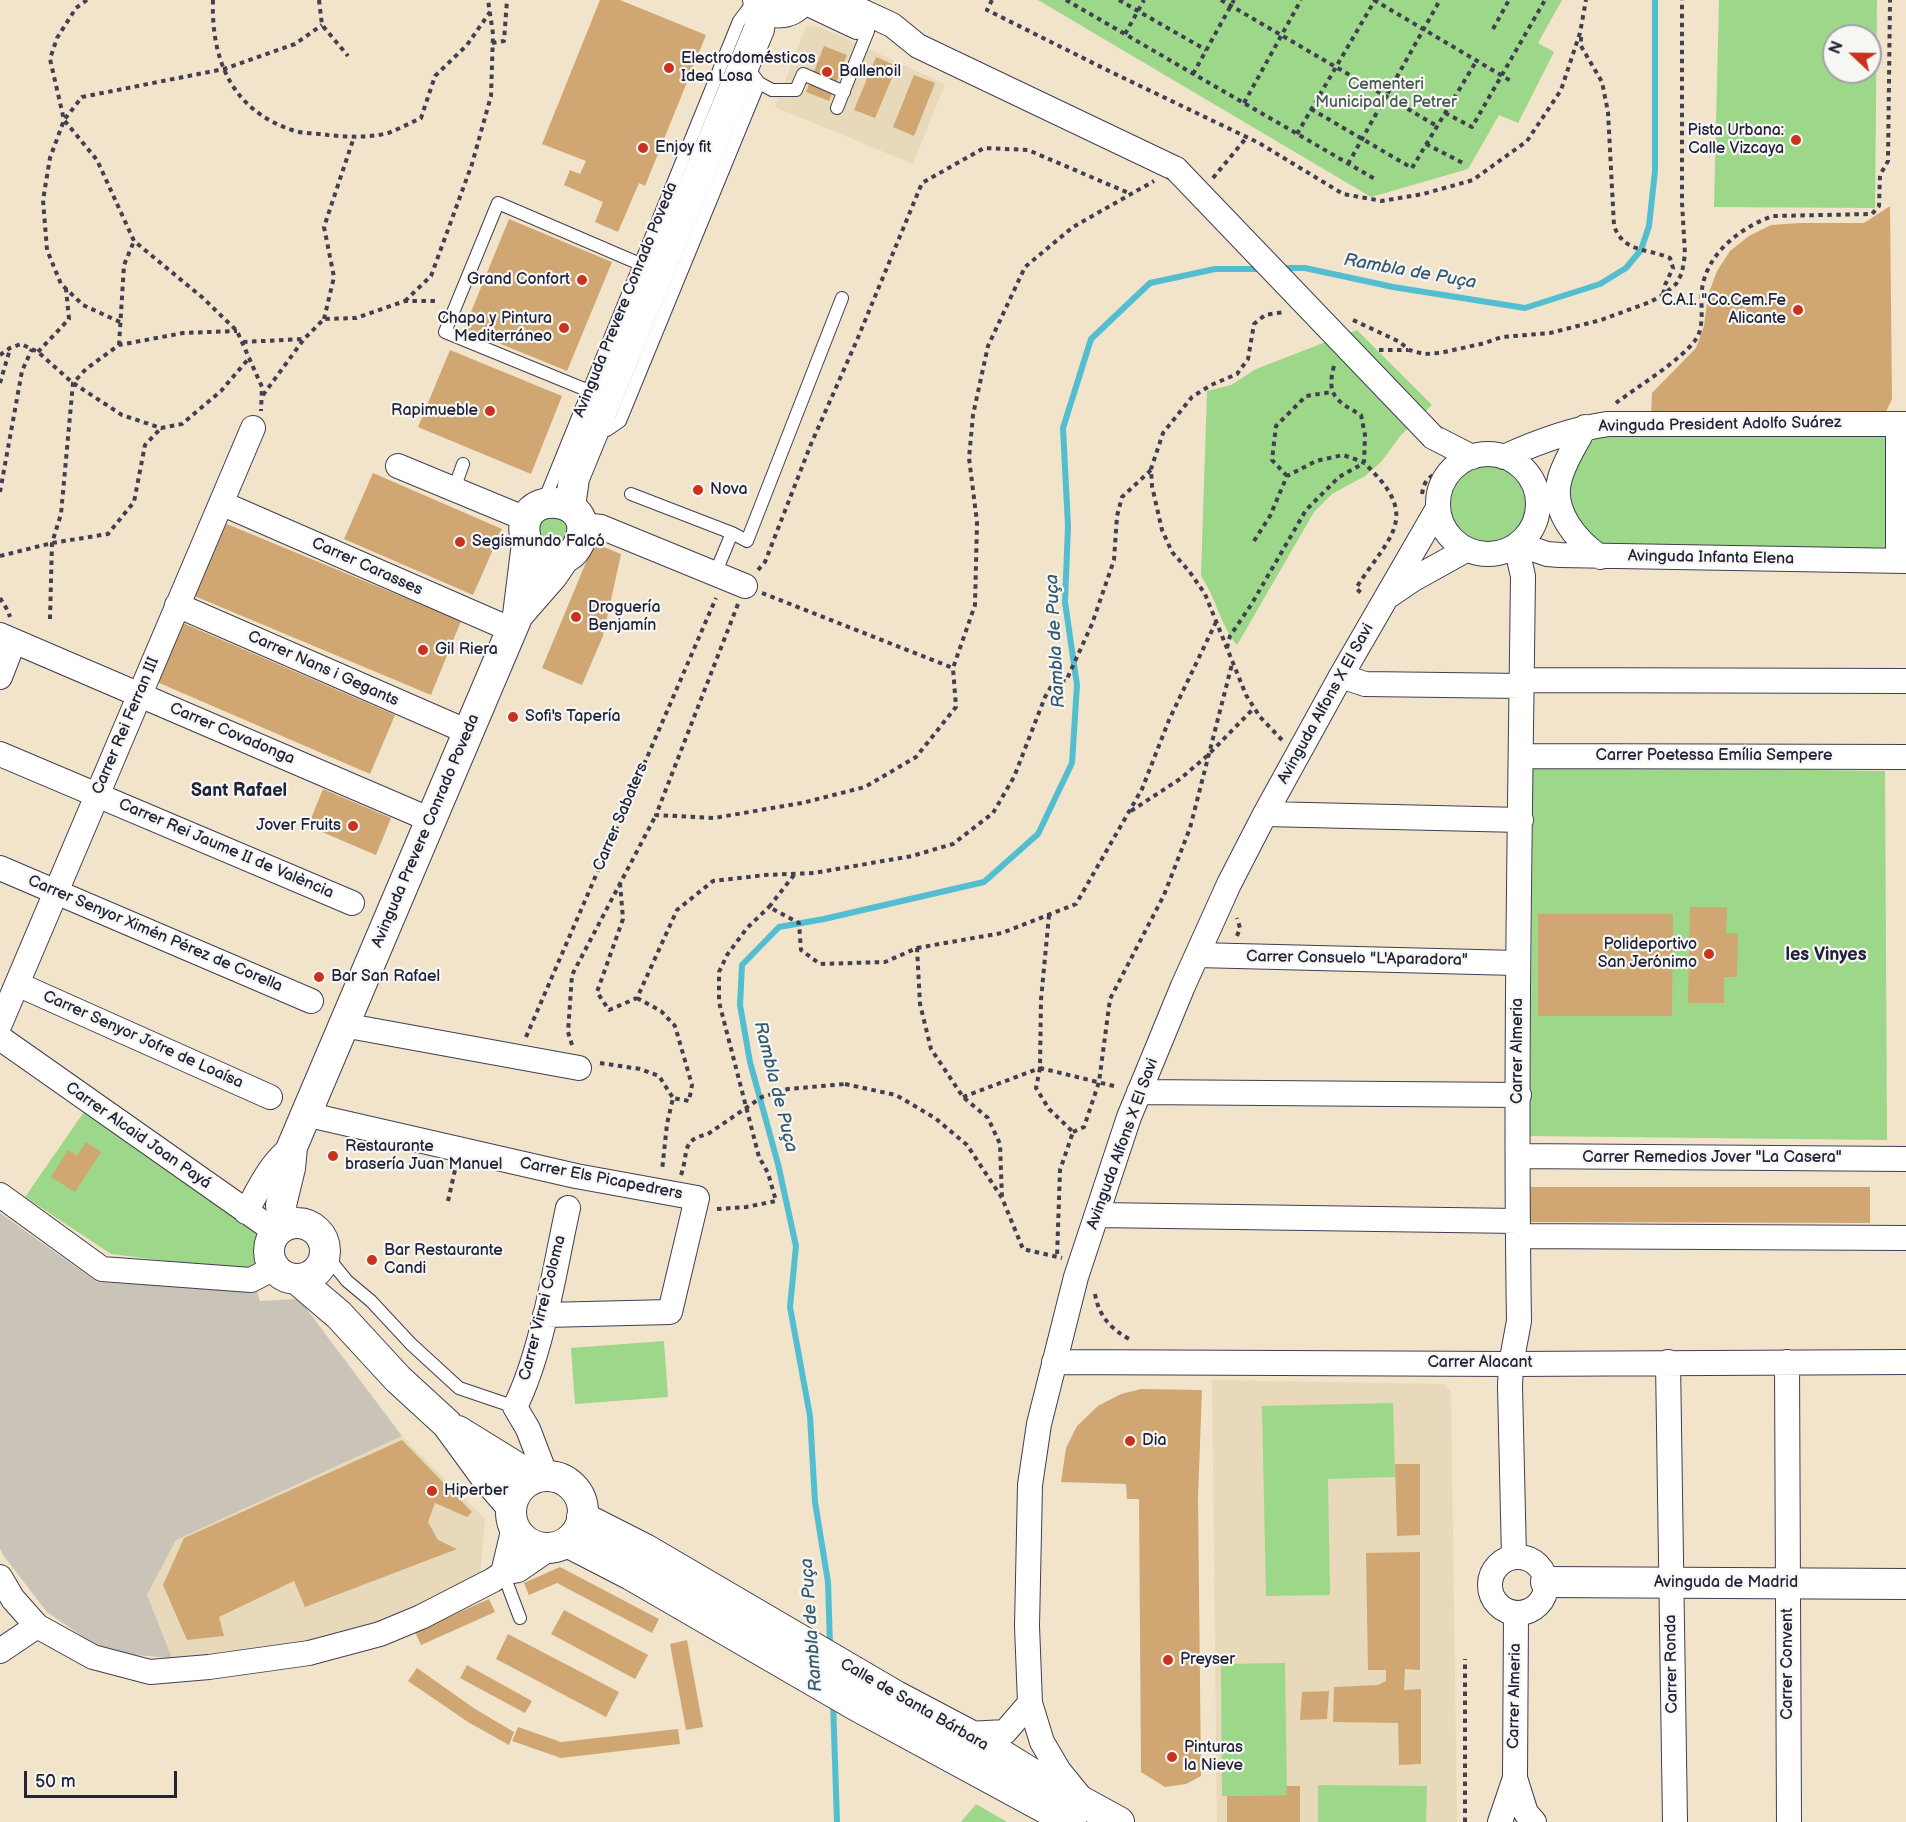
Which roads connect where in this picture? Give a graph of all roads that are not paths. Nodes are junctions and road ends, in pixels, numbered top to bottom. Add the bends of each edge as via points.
1 (838, 0) edge
2 (773, 7) edge
3 (868, 31) junction
4 (918, 46) junction
5 (752, 73) junction
6 (844, 92) junction
7 (837, 108) dead end
8 (640, 264) junction
9 (842, 298) dead end
10 (589, 391) junction
11 (1902, 424) edge
12 (1585, 427) junction
13 (253, 428) road end
14 (1433, 437) junction
15 (1472, 457) junction
16 (1504, 457) junction
17 (463, 464) dead end
18 (398, 466) dead end
19 (1446, 476) junction
20 (454, 489) junction
21 (631, 494) dead end
22 (221, 503) junction
23 (1438, 508) junction
24 (550, 516) junction
25 (732, 533) junction
26 (1517, 545) junction
27 (1466, 550) junction
28 (1546, 554) junction
29 (565, 557) junction
30 (1600, 557) junction
31 (1902, 561) edge
32 (1523, 576) junction
33 (728, 579) joint
34 (1376, 598) junction
35 (177, 605) junction
36 (515, 622) junction
37 (7, 638) edge
38 (1341, 676) junction
39 (0, 677) edge
40 (1906, 681) edge
41 (1522, 683) junction
42 (140, 694) junction
43 (468, 732) junction
44 (0, 754) edge
45 (1521, 756) junction
46 (1906, 757) edge
47 (97, 795) junction
48 (1265, 814) junction
49 (431, 820) junction
50 (1521, 820) junction
51 (0, 868) edge
52 (56, 892) junction
53 (352, 903) dead end
54 (1197, 955) junction
55 (1517, 963) junction
56 (17, 984) junction
57 (311, 1001) dead end
58 (0, 1024) edge
59 (343, 1025) junction
60 (0, 1038) edge
61 (579, 1068) road end
62 (1139, 1092) junction
63 (1519, 1095) junction
64 (270, 1097) dead end
65 (305, 1114) junction
66 (1518, 1156) junction
67 (291, 1158) junction
68 (1906, 1159) edge
69 (0, 1195) edge
70 (567, 1208) dead end
71 (246, 1212) junction
72 (1097, 1215) junction
73 (288, 1228) junction
74 (1518, 1229) junction
75 (1906, 1238) edge
76 (304, 1268) junction
77 (545, 1315) junction
78 (1054, 1362) junction
79 (1668, 1362) junction
80 (1787, 1362) junction
81 (1906, 1362) edge
82 (1511, 1364) junction
83 (515, 1407) junction
84 (447, 1424) junction
85 (540, 1477) junction
86 (512, 1516) junction
87 (582, 1518) junction
88 (558, 1545) junction
89 (1514, 1557) junction
90 (503, 1573) junction
91 (0, 1577) edge
92 (1546, 1582) junction
93 (1671, 1584) junction
94 (1788, 1584) junction
95 (1906, 1584) edge
96 (1516, 1613) junction
97 (520, 1618) dead end
98 (38, 1626) junction
99 (0, 1651) edge
100 (1030, 1703) junction
101 (968, 1734) junction
102 (1515, 1778) junction
103 (1078, 1813) edge
104 (1119, 1822) edge
105 (1500, 1822) edge
106 (1534, 1822) edge
107 (1675, 1822) edge
108 (1789, 1822) edge

1 - 4 street via 892,25
2 - 3 street
2 - 5 street, Avinguda Prevere Conrado Poveda
2 - 8 lane, Avinguda Prevere Conrado Poveda via 739,21
3 - 4 street
3 - 6 lane
4 - 14 street, bridge via 1176,169
5 - 6 lane via 772,90 796,90 803,74
5 - 24 street, Avinguda Prevere Conrado Poveda via 574,478
6 - 7 lane
8 - 10 lane, Avinguda Prevere Conrado Poveda
8 - 10 lane via 498,203 446,333
9 - 25 lane via 747,541
10 - 24 lane, Avinguda Prevere Conrado Poveda
11 - 12 street, Avinguda President Adolfo Suárez
11 - 31 street
12 - 16 street, Avinguda President Adolfo Suárez
12 - 30 street via 1558,481 1559,501 1566,522 1585,547
13 - 22 street, Carrer Rei Ferran III
14 - 15 street
14 - 19 street
15 - 16 street
15 - 19 street
16 - 26 street via 1528,475 1535,488 1536,519
17 - 20 lane
18 - 20 street
19 - 23 street
20 - 24 street
21 - 25 lane
22 - 35 street, Carrer Rei Ferran III
22 - 36 street, Carrer Carasses
23 - 27 street via 1447,533
23 - 34 street, Avinguda Alfons X El Savi
24 - 29 street, Avinguda Prevere Conrado Poveda via 580,540
24 - 29 street via 533,552 554,560
24 - 33 street via 601,526
24 - 36 street, Avinguda Prevere Conrado Poveda
25 - 33 lane
26 - 27 street via 1500,553
26 - 28 street, Avinguda Infanta Elena
26 - 32 street, Carrer Almeria
27 - 34 street, Avinguda Alfons X El Savi
28 - 30 street, Avinguda Infanta Elena
28 - 32 street
29 - 36 street, Avinguda Prevere Conrado Poveda
30 - 31 street, Avinguda Infanta Elena
32 - 41 street, Carrer Almeria
34 - 38 street, Avinguda Alfons X El Savi
35 - 42 street, Carrer Rei Ferran III
35 - 43 street, Carrer Nans i Gegants
36 - 43 street, Avinguda Prevere Conrado Poveda
37 - 39 street
37 - 42 street, Carrer Covadonga
38 - 41 street via 1365,684
38 - 48 street, Avinguda Alfons X El Savi
40 - 41 street
41 - 45 street, Carrer Almeria
42 - 47 street, Carrer Rei Ferran III
42 - 49 street, Carrer Covadonga
43 - 49 street, Avinguda Prevere Conrado Poveda
44 - 47 street, Carrer Rei Jaume II de València
45 - 46 street, Carrer Poetessa Emília Sempere
45 - 50 street, Carrer Almeria
47 - 52 street, Carrer Rei Ferran III
47 - 53 street, Carrer Rei Jaume II de València
48 - 50 street
48 - 54 street, Avinguda Alfons X El Savi
49 - 59 street, Avinguda Prevere Conrado Poveda
50 - 55 street, Carrer Almeria
51 - 52 street, Carrer Senyor Ximén Pérez de Corella
52 - 56 street, Carrer Rei Ferran III
52 - 57 street, Carrer Senyor Ximén Pérez de Corella
54 - 55 street, Carrer Consuelo "L'Aparadora"
54 - 62 street, Avinguda Alfons X El Savi
55 - 63 street, Carrer Almeria
56 - 58 street, Carrer Rei Ferran III
56 - 64 street, Carrer Senyor Jofre de Loaísa
59 - 61 street
59 - 65 street, Avinguda Prevere Conrado Poveda
60 - 71 street, Carrer Alcaid Joan Payá
62 - 63 street
62 - 72 street, Avinguda Alfons X El Savi
63 - 66 street, Carrer Almeria
65 - 67 street, Avinguda Prevere Conrado Poveda
65 - 77 street, Carrer Els Picapedrers via 576,1176 697,1198 670,1312
66 - 68 street, Carrer Remedios Jover "La Casera"
66 - 74 street, Carrer Almeria
67 - 71 street, Avinguda Prevere Conrado Poveda via 280,1155
67 - 73 street
69 - 76 street via 102,1269 251,1280
70 - 77 street, Carrer Virrei Coloma
71 - 73 street, Carrer Alcaid Joan Payá
72 - 74 street
72 - 78 street, Avinguda Alfons X El Savi
73 - 76 street via 269,1250 270,1259
73 - 76 street via 316,1230 320,1235 325,1248
74 - 75 street
74 - 82 street, Carrer Almeria via 1519,1322
76 - 83 lane via 346,1281 459,1388
76 - 84 street via 339,1315 398,1379
77 - 83 street, Carrer Virrei Coloma
78 - 82 street, Carrer Alacant
78 - 100 street, Avinguda Alfons X El Savi via 1030,1485
79 - 80 street, Carrer Alacant
79 - 82 street, Carrer Alacant
79 - 93 street, Carrer Ronda
80 - 81 street, Carrer Alacant
80 - 94 street, Carrer Convent
82 - 89 street, Carrer Almeria
83 - 85 street via 528,1429
84 - 85 street
84 - 86 street
85 - 86 street via 528,1481 517,1492
85 - 87 street via 561,1479 574,1488 581,1502
86 - 88 street via 525,1541 541,1548
86 - 90 street
87 - 88 street via 577,1532
87 - 101 street, Calle de Santa Bárbara via 645,1549
88 - 90 street via 518,1570
88 - 103 street, Calle de Santa Bárbara via 631,1575 857,1706
89 - 92 street via 1535,1563
89 - 96 street via 1494,1569 1490,1592 1496,1603
90 - 97 lane
90 - 98 street via 380,1634 309,1653 209,1667 150,1672 93,1657
91 - 98 street via 13,1599
92 - 93 street, Avinguda de Madrid
92 - 96 street via 1545,1592 1534,1608
93 - 94 street, Avinguda de Madrid
93 - 107 street, Carrer Ronda
94 - 95 street, Avinguda de Madrid
94 - 108 street, Carrer Convent
96 - 102 street, Carrer Almeria
98 - 99 street
100 - 101 street via 1005,1732
100 - 103 street, Avinguda Alfons X El Savi via 1042,1742
101 - 103 street, Calle de Santa Bárbara via 1044,1781
102 - 105 street, Carrer Almeria
102 - 106 street, Carrer Almeria via 1526,1813
103 - 104 street, Calle de Santa Bárbara

